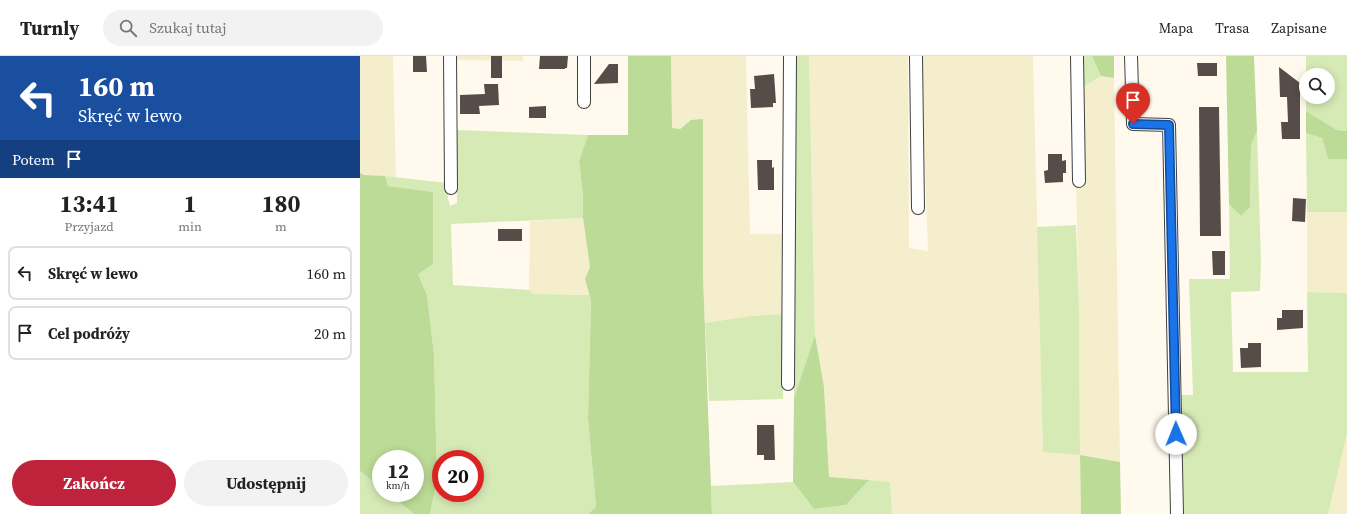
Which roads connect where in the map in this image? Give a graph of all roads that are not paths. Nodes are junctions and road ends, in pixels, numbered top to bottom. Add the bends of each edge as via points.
1 (450, 56) edge
2 (584, 56) edge
3 (790, 56) edge
4 (916, 56) edge
5 (1077, 56) edge
6 (1131, 56) edge
7 (584, 102) dead end
8 (1079, 181) dead end
9 (451, 188) dead end
10 (918, 208) dead end
11 (788, 384) dead end
12 (1177, 514) edge

1 - 9 street
2 - 7 street
3 - 11 street
4 - 10 street
5 - 8 street
6 - 12 street via 1133,124 1169,125

